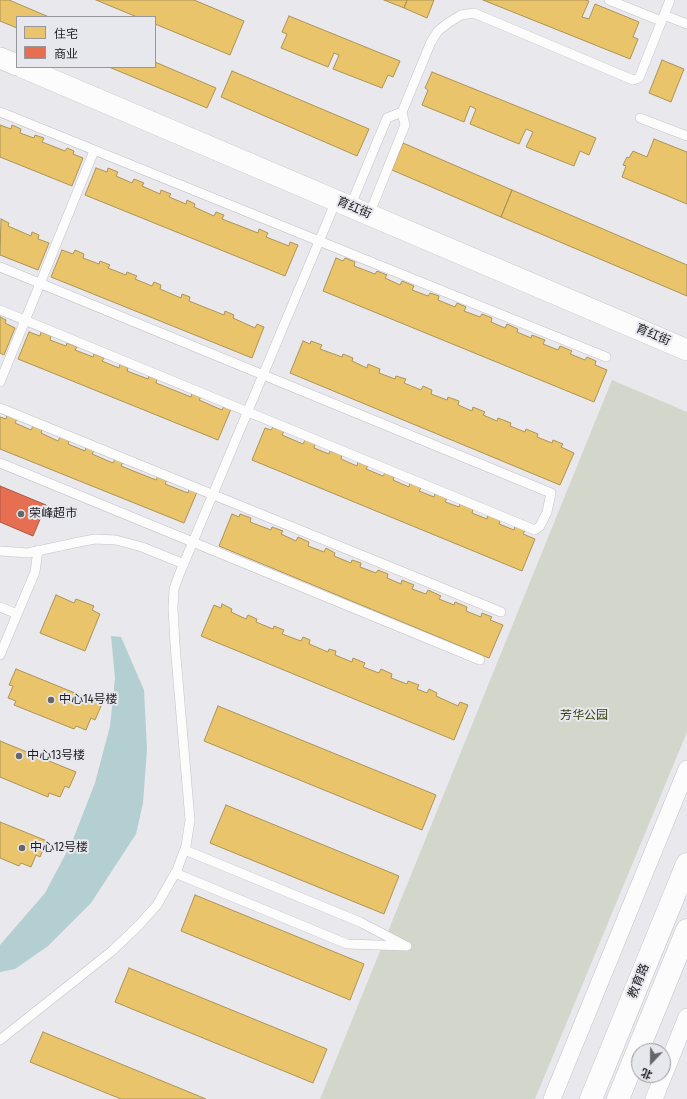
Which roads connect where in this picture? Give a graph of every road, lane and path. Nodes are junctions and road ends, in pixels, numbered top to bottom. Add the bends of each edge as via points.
1 (609, 0) edge
2 (670, 0) edge
3 (662, 18) junction
4 (687, 24) edge
5 (0, 58) edge
6 (16, 65) edge
7 (24, 68) edge
8 (0, 112) edge
9 (402, 112) junction
10 (640, 118) dead end
11 (687, 136) edge
12 (94, 151) junction
13 (343, 204) junction
14 (369, 215) junction
15 (319, 241) junction
16 (0, 268) edge
17 (40, 284) junction
18 (0, 310) edge
19 (25, 320) junction
20 (687, 350) edge
21 (606, 357) dead end
22 (263, 375) junction
23 (0, 382) edge
24 (0, 408) edge
25 (248, 412) junction
26 (0, 464) edge
27 (213, 495) junction
28 (193, 542) junction
29 (38, 550) junction
30 (0, 551) edge
31 (184, 564) junction
32 (0, 607) edge
33 (501, 612) dead end
34 (17, 614) junction
35 (0, 655) edge
36 (480, 660) dead end
37 (687, 769) edge
38 (185, 850) junction
39 (687, 864) edge
40 (175, 873) junction
41 (687, 930) edge
42 (687, 1017) edge
43 (0, 1040) edge
44 (552, 1099) edge
45 (591, 1099) edge
46 (618, 1099) edge
47 (654, 1099) edge

1 - 3 lane
2 - 3 lane
3 - 4 lane
3 - 9 lane via 639,78 633,80 474,13 462,15 448,23 431,42
5 - 6 street
7 - 13 street, 育红街
8 - 12 lane
9 - 13 lane via 387,118
9 - 14 lane via 405,125
10 - 11 lane
12 - 15 lane
12 - 17 lane
13 - 14 street, 育红街
13 - 15 lane
14 - 20 street, 育红街
15 - 21 lane
15 - 22 lane
16 - 17 lane
17 - 19 lane
17 - 22 lane
18 - 19 lane
19 - 23 lane
19 - 25 lane
22 - 25 lane
22 - 25 lane via 551,492 547,512 535,530
24 - 27 lane
25 - 27 lane
26 - 28 lane
27 - 28 lane
27 - 33 lane
28 - 31 lane
28 - 36 lane
29 - 30 lane via 28,553
29 - 31 lane via 95,539 116,540 142,547
29 - 34 lane via 35,572
31 - 38 lane via 174,589 173,608 188,778 190,820
32 - 34 lane
34 - 35 lane
37 - 44 street
38 - 40 lane
38 - 40 lane via 360,922 407,946 347,944
39 - 45 main road, 教育路
40 - 43 lane via 157,905 117,946
41 - 46 main road, 教育路
42 - 47 street

